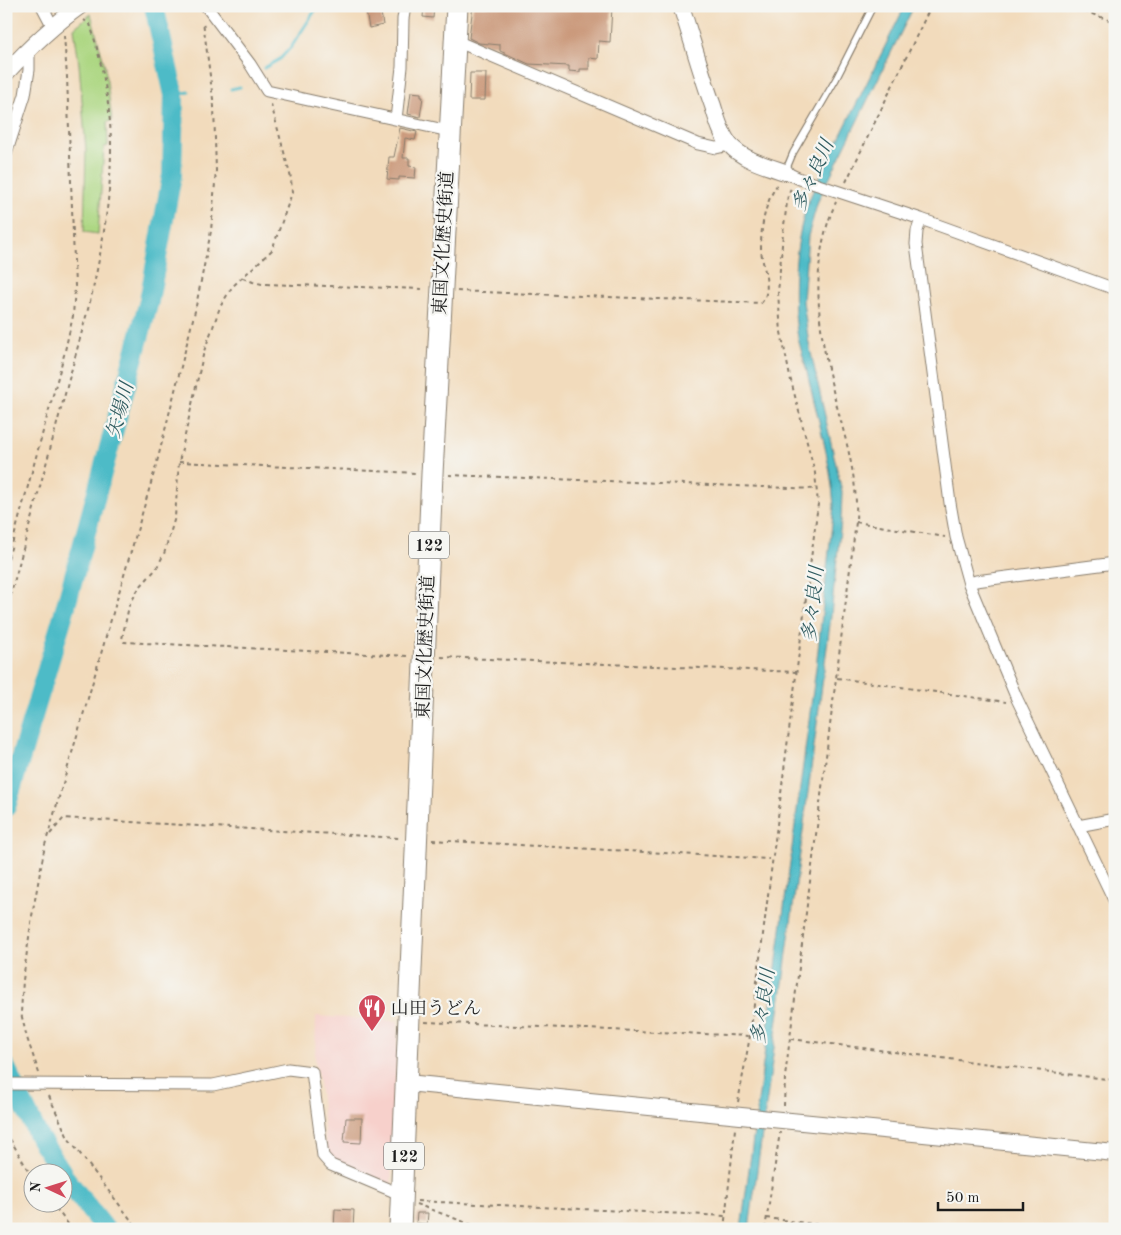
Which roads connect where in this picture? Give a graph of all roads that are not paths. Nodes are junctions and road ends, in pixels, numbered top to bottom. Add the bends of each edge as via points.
1 (42, 6) edge
2 (405, 6) edge
3 (457, 6) edge
4 (682, 6) edge
5 (873, 6) edge
6 (204, 10) edge
7 (82, 13) edge
8 (56, 24) junction
9 (454, 40) junction
10 (28, 48) junction
11 (6, 73) edge
12 (396, 120) junction
13 (449, 131) junction
14 (730, 144) junction
15 (6, 154) edge
16 (794, 176) junction
17 (921, 219) junction
18 (1115, 289) edge
19 (1115, 563) edge
20 (969, 584) junction
21 (1115, 819) edge
22 (1078, 826) junction
23 (1115, 902) edge
24 (407, 1083) junction
25 (6, 1084) edge
26 (1115, 1153) edge
27 (402, 1199) junction
28 (400, 1229) edge

1 - 8 street
2 - 12 street
3 - 9 highway, 東国文化歴史街道 / 122
4 - 14 street via 704,82
5 - 16 lane via 793,153
6 - 12 street via 250,64 268,91
7 - 8 street
8 - 10 street
9 - 13 highway, 東国文化歴史街道 / 122
9 - 14 street via 698,144 716,148
10 - 11 street
10 - 15 street via 30,70 26,95
12 - 13 street
13 - 24 highway, 東国文化歴史街道 / 122
14 - 16 street via 757,162
16 - 17 street
17 - 18 street
17 - 20 street via 916,244 950,503
19 - 20 street
20 - 22 street via 1017,699
21 - 22 street
22 - 23 street
24 - 26 street
24 - 27 highway, 東国文化歴史街道 / 122
25 - 27 street via 213,1085 288,1069 312,1072 323,1156 330,1165
27 - 28 highway, 東国文化歴史街道 / 122

